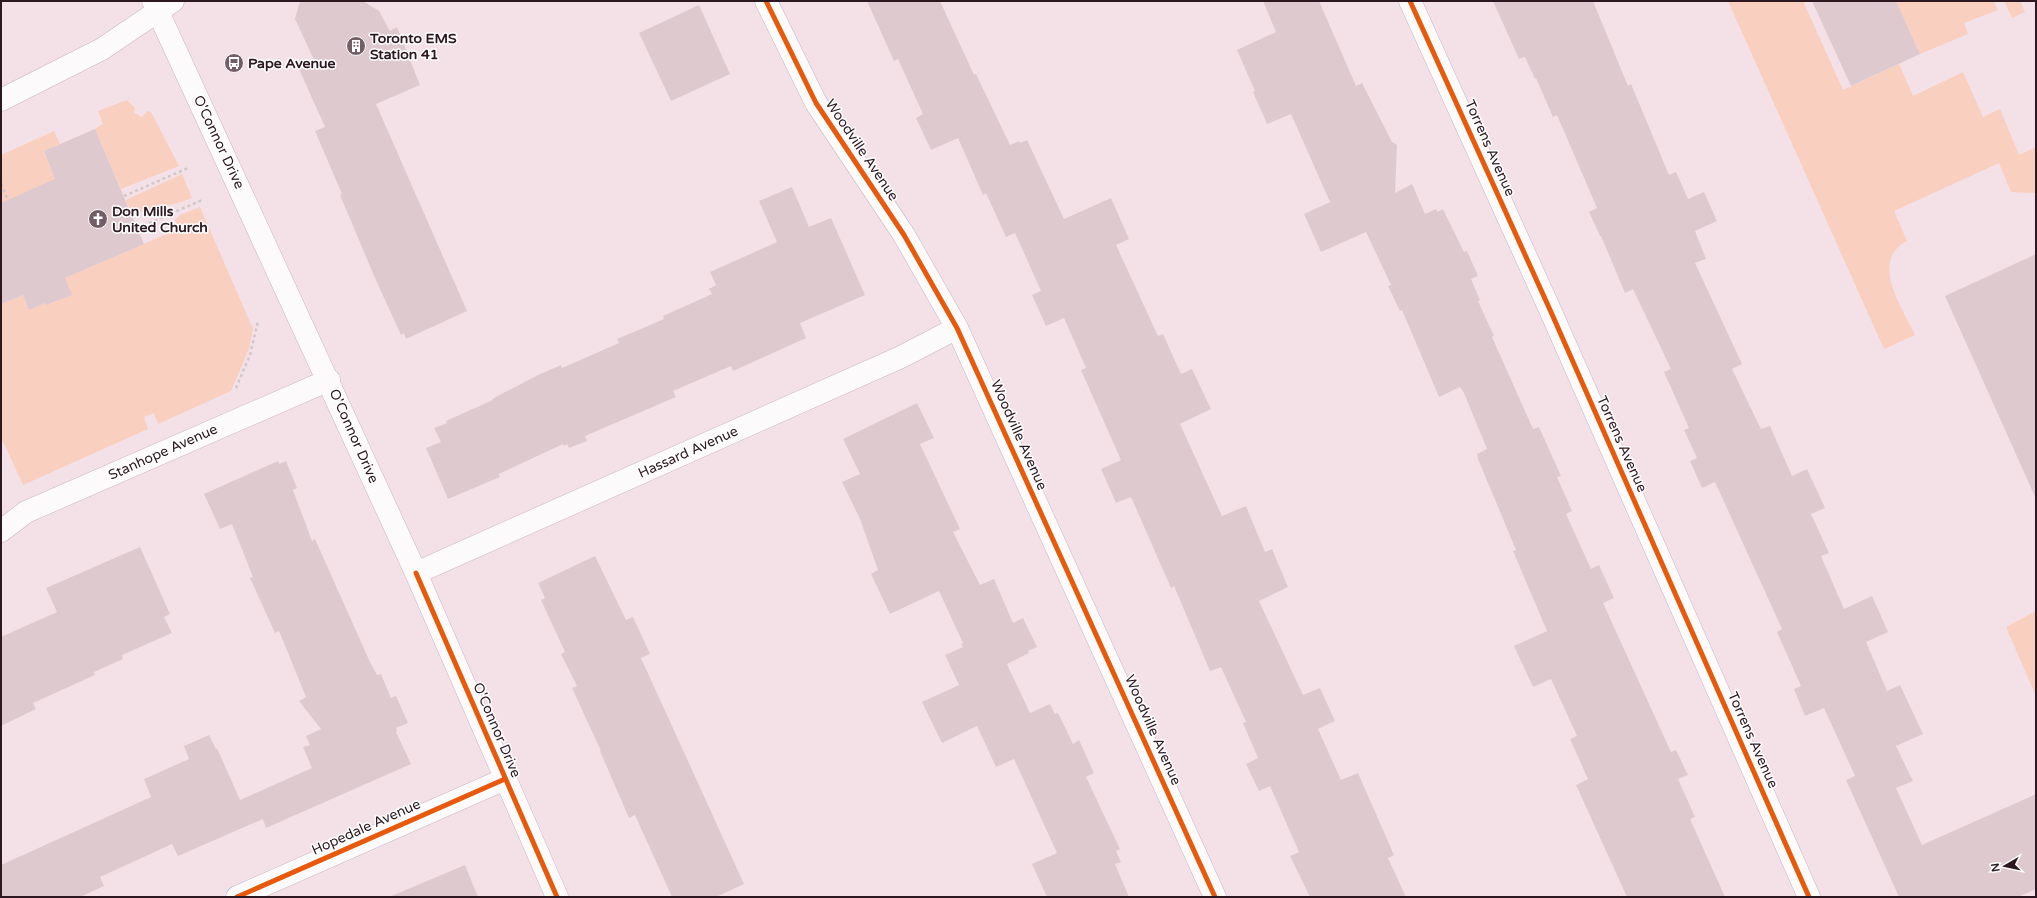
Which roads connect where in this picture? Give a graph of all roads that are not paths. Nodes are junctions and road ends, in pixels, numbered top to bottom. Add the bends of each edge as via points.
1 (766, 1) edge
2 (1410, 1) edge
3 (161, 4) edge
4 (1, 100) edge
5 (958, 328) junction
6 (329, 380) junction
7 (1, 530) edge
8 (416, 573) junction
9 (505, 779) junction
10 (237, 897) edge
11 (558, 897) edge
12 (1215, 897) edge
13 (1809, 897) edge

1 - 5 street, Woodville Avenue via 816,103 904,235
2 - 13 street, Torrens Avenue via 1551,312
3 - 4 street via 102,49
3 - 6 street, O'Connor Drive
5 - 8 street, Hassard Avenue via 901,357
5 - 12 street, Woodville Avenue
6 - 7 street, Stanhope Avenue via 26,512
6 - 8 street, O'Connor Drive
8 - 9 street, O'Connor Drive
9 - 10 street, Hopedale Avenue
9 - 11 street, O'Connor Drive

